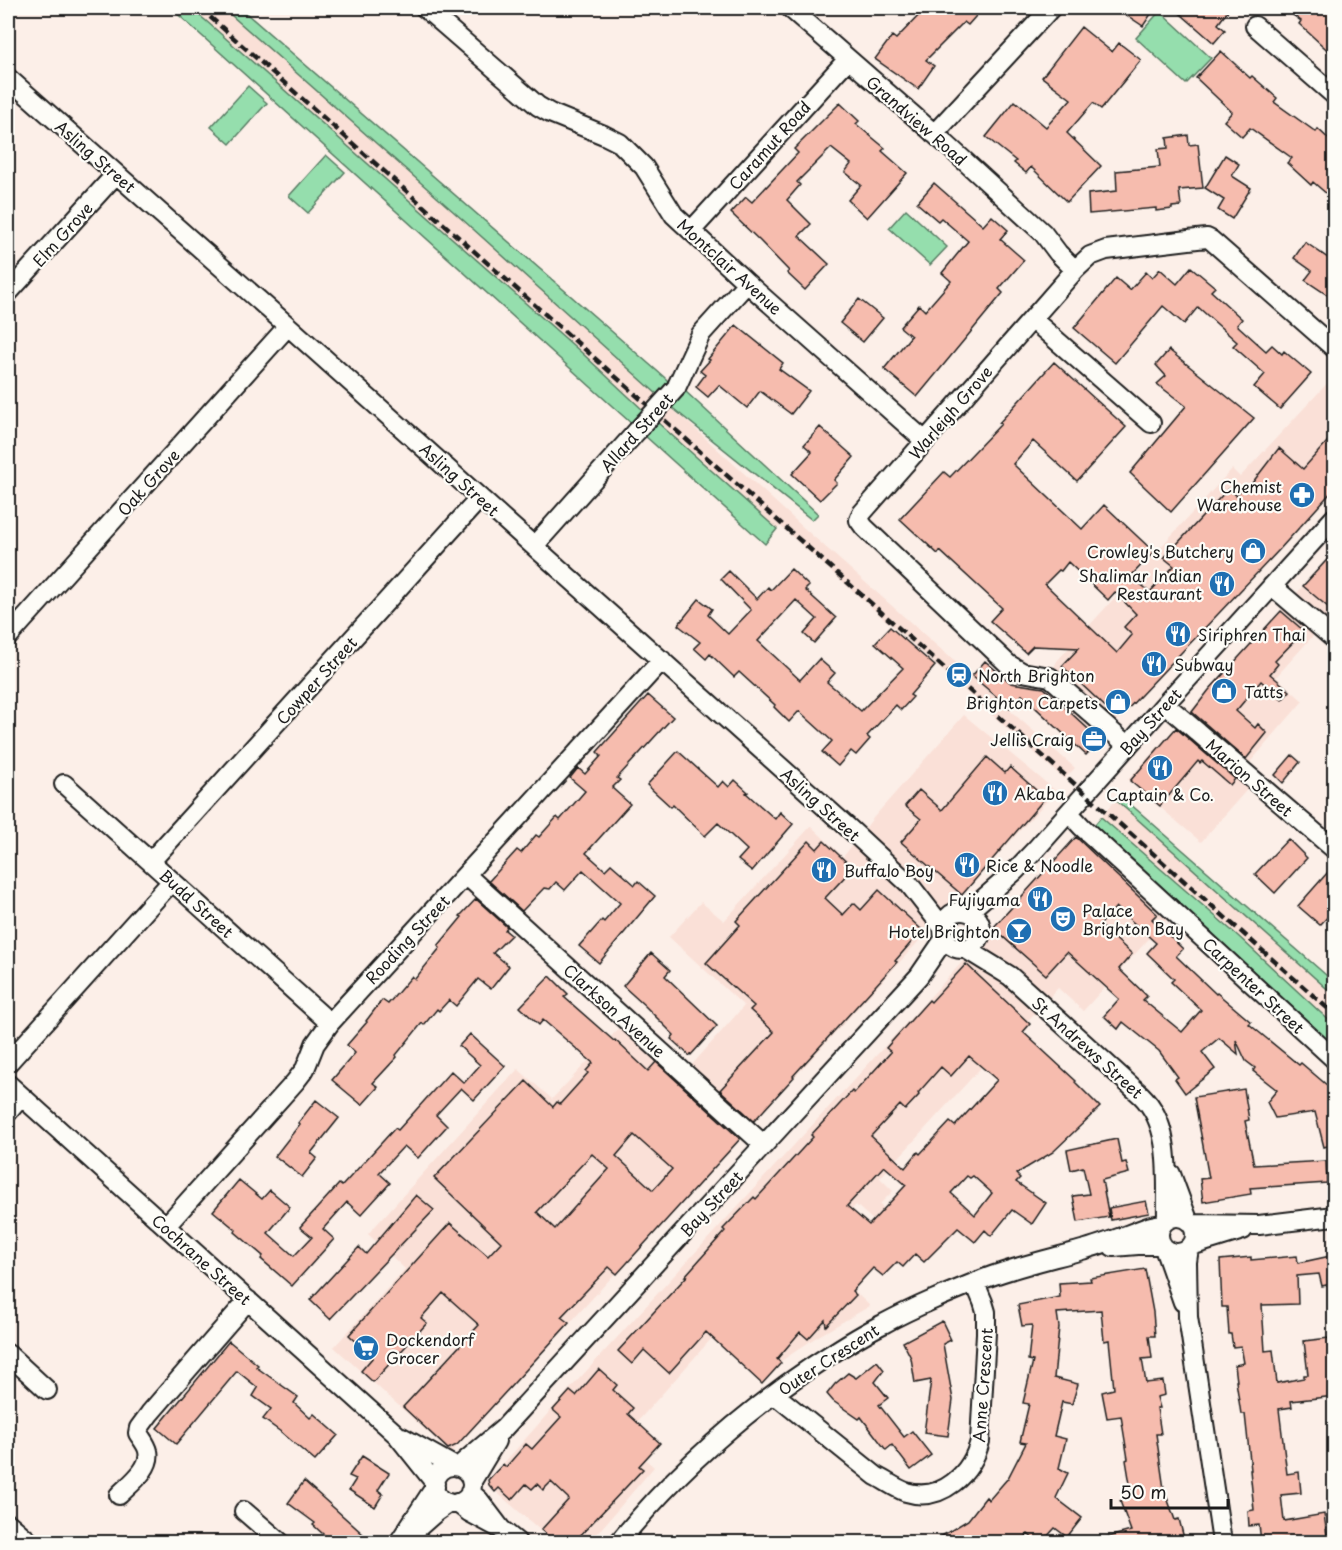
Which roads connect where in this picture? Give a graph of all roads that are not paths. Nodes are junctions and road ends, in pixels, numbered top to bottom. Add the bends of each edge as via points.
1 (424, 8) edge
2 (790, 8) edge
3 (1051, 8) edge
4 (1255, 26) dead end
5 (848, 59) junction
6 (8, 78) edge
7 (1335, 95) edge
8 (934, 134) junction
9 (116, 174) junction
10 (691, 231) junction
11 (1080, 264) junction
12 (747, 283) junction
13 (8, 293) edge
14 (1032, 319) junction
15 (288, 326) junction
16 (1335, 348) edge
17 (1151, 423) dead end
18 (925, 441) junction
19 (480, 498) junction
20 (1335, 518) edge
21 (534, 546) junction
22 (1272, 586) junction
23 (8, 637) edge
24 (1335, 639) edge
25 (662, 660) junction
26 (1165, 704) junction
27 (1128, 746) junction
28 (64, 784) dead end
29 (1069, 813) junction
30 (1335, 849) edge
31 (151, 861) junction
32 (466, 875) junction
33 (172, 881) junction
34 (909, 884) junction
35 (971, 921) junction
36 (953, 941) junction
37 (1010, 976) junction
38 (330, 1023) junction
39 (1335, 1059) edge
40 (8, 1063) edge
41 (12, 1091) edge
42 (8, 1112) edge
43 (764, 1145) junction
44 (1166, 1158) junction
45 (1335, 1216) edge
46 (1164, 1222) junction
47 (1190, 1222) junction
48 (1259, 1225) junction
49 (166, 1226) junction
50 (1163, 1247) junction
51 (1190, 1247) junction
52 (1084, 1250) junction
53 (975, 1283) junction
54 (248, 1300) junction
55 (1188, 1317) junction
56 (8, 1354) edge
57 (47, 1390) dead end
58 (774, 1394) junction
59 (503, 1430) junction
60 (396, 1434) junction
61 (456, 1466) junction
62 (435, 1485) junction
63 (119, 1495) dead end
64 (462, 1495) junction
65 (244, 1511) dead end
66 (8, 1523) edge
67 (30, 1542) edge
68 (280, 1542) edge
69 (400, 1542) edge
70 (517, 1542) edge
71 (619, 1542) edge
72 (1222, 1542) edge

1 - 10 street, Montclair Avenue via 538,106 620,143 644,167 674,215
2 - 5 street, Grandview Road
3 - 8 street
4 - 7 street
5 - 8 street, Grandview Road
5 - 10 street, Caramut Road
6 - 9 street, Asling Street
8 - 11 street, Grandview Road via 1043,232 1058,253
9 - 13 street, Elm Grove
9 - 15 street, Asling Street
10 - 12 street, Montclair Avenue
11 - 14 street, Warleigh Grove
11 - 16 street, Warleigh Grove via 1106,250 1207,238
12 - 18 street, Montclair Avenue
12 - 21 street, Allard Street, bridge via 701,334 676,388
14 - 17 street
14 - 18 street, Warleigh Grove
15 - 19 street, Asling Street
15 - 23 street, Oak Grove
18 - 27 street, Warleigh Grove via 862,513 861,524 1008,664 1050,678
19 - 21 street, Asling Street
19 - 31 street, Cowper Street
20 - 22 street, Bay Street
21 - 25 street, Asling Street
22 - 24 street
22 - 26 street, Bay Street
25 - 32 street, Rooding Street
25 - 34 street, Asling Street
26 - 27 street, Bay Street
26 - 30 street, Marion Street
27 - 29 street, Bay Street
28 - 31 street, Budd Street
29 - 35 street, Bay Street
29 - 39 street, Carpenter Street
31 - 33 street, Budd Street
32 - 38 street, Rooding Street
32 - 43 street, Clarkson Avenue
33 - 38 street, Budd Street
33 - 40 street
34 - 35 street, Asling Street
34 - 36 street, Asling Street
35 - 36 street via 972,946
35 - 36 street via 948,919
35 - 37 street, St Andrews Street
36 - 37 street, St Andrews Street
36 - 43 street, Bay Street
37 - 44 street, St Andrews Street via 1147,1101 1158,1118
38 - 49 street, Rooding Street via 295,1082
41 - 42 street
41 - 49 street, Cochrane Street
43 - 59 street, Bay Street
44 - 46 street, St Andrews Street
44 - 47 street, St Andrews Street
45 - 48 street
46 - 47 street via 1178,1216
46 - 50 street via 1158,1235
46 - 52 street, Outer Crescent
47 - 48 street
47 - 51 street via 1195,1235
48 - 51 street
49 - 54 street, Cochrane Street
50 - 51 street via 1179,1253
50 - 52 street, Outer Crescent
50 - 55 street
51 - 55 street
52 - 53 street, Outer Crescent via 1035,1261
53 - 58 street, Outer Crescent via 881,1324
53 - 58 street, Anne Crescent via 986,1312 980,1441 969,1466 943,1490 921,1494 894,1487
54 - 60 street, Cochrane Street
54 - 63 street via 139,1428 148,1460
55 - 72 street
56 - 57 street
58 - 71 street, Outer Crescent via 695,1460
59 - 61 street, Bay Street
59 - 64 street, Bay Street
60 - 61 street, Cochrane Street
60 - 62 street, Cochrane Street
61 - 62 street via 443,1469
61 - 64 street via 467,1472
62 - 64 street via 439,1497
62 - 69 street, Bay Street
64 - 69 street, Bay Street
64 - 70 street via 480,1500 501,1529
65 - 68 street
66 - 67 street

